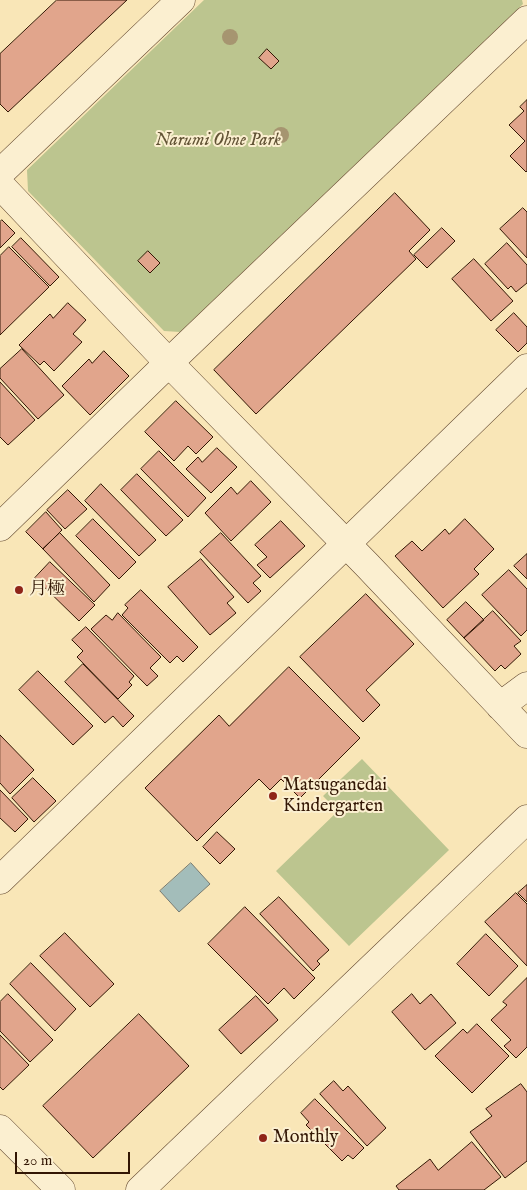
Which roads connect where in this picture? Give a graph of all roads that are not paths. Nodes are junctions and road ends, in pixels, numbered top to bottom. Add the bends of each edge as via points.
1 (181, 0) edge
2 (527, 20) edge
3 (0, 173) edge
4 (0, 184) edge
5 (169, 363) junction
6 (527, 368) edge
7 (0, 528) edge
8 (346, 545) junction
9 (527, 686) edge
10 (500, 706) junction
11 (527, 734) edge
12 (527, 819) edge
13 (0, 880) edge
14 (0, 1129) edge
15 (61, 1190) edge
16 (140, 1190) edge

1 - 3 street
2 - 5 street
4 - 5 street
5 - 7 street
5 - 8 street
6 - 8 street
8 - 10 street
8 - 13 street
9 - 10 street
10 - 11 street
12 - 16 street
14 - 15 street

